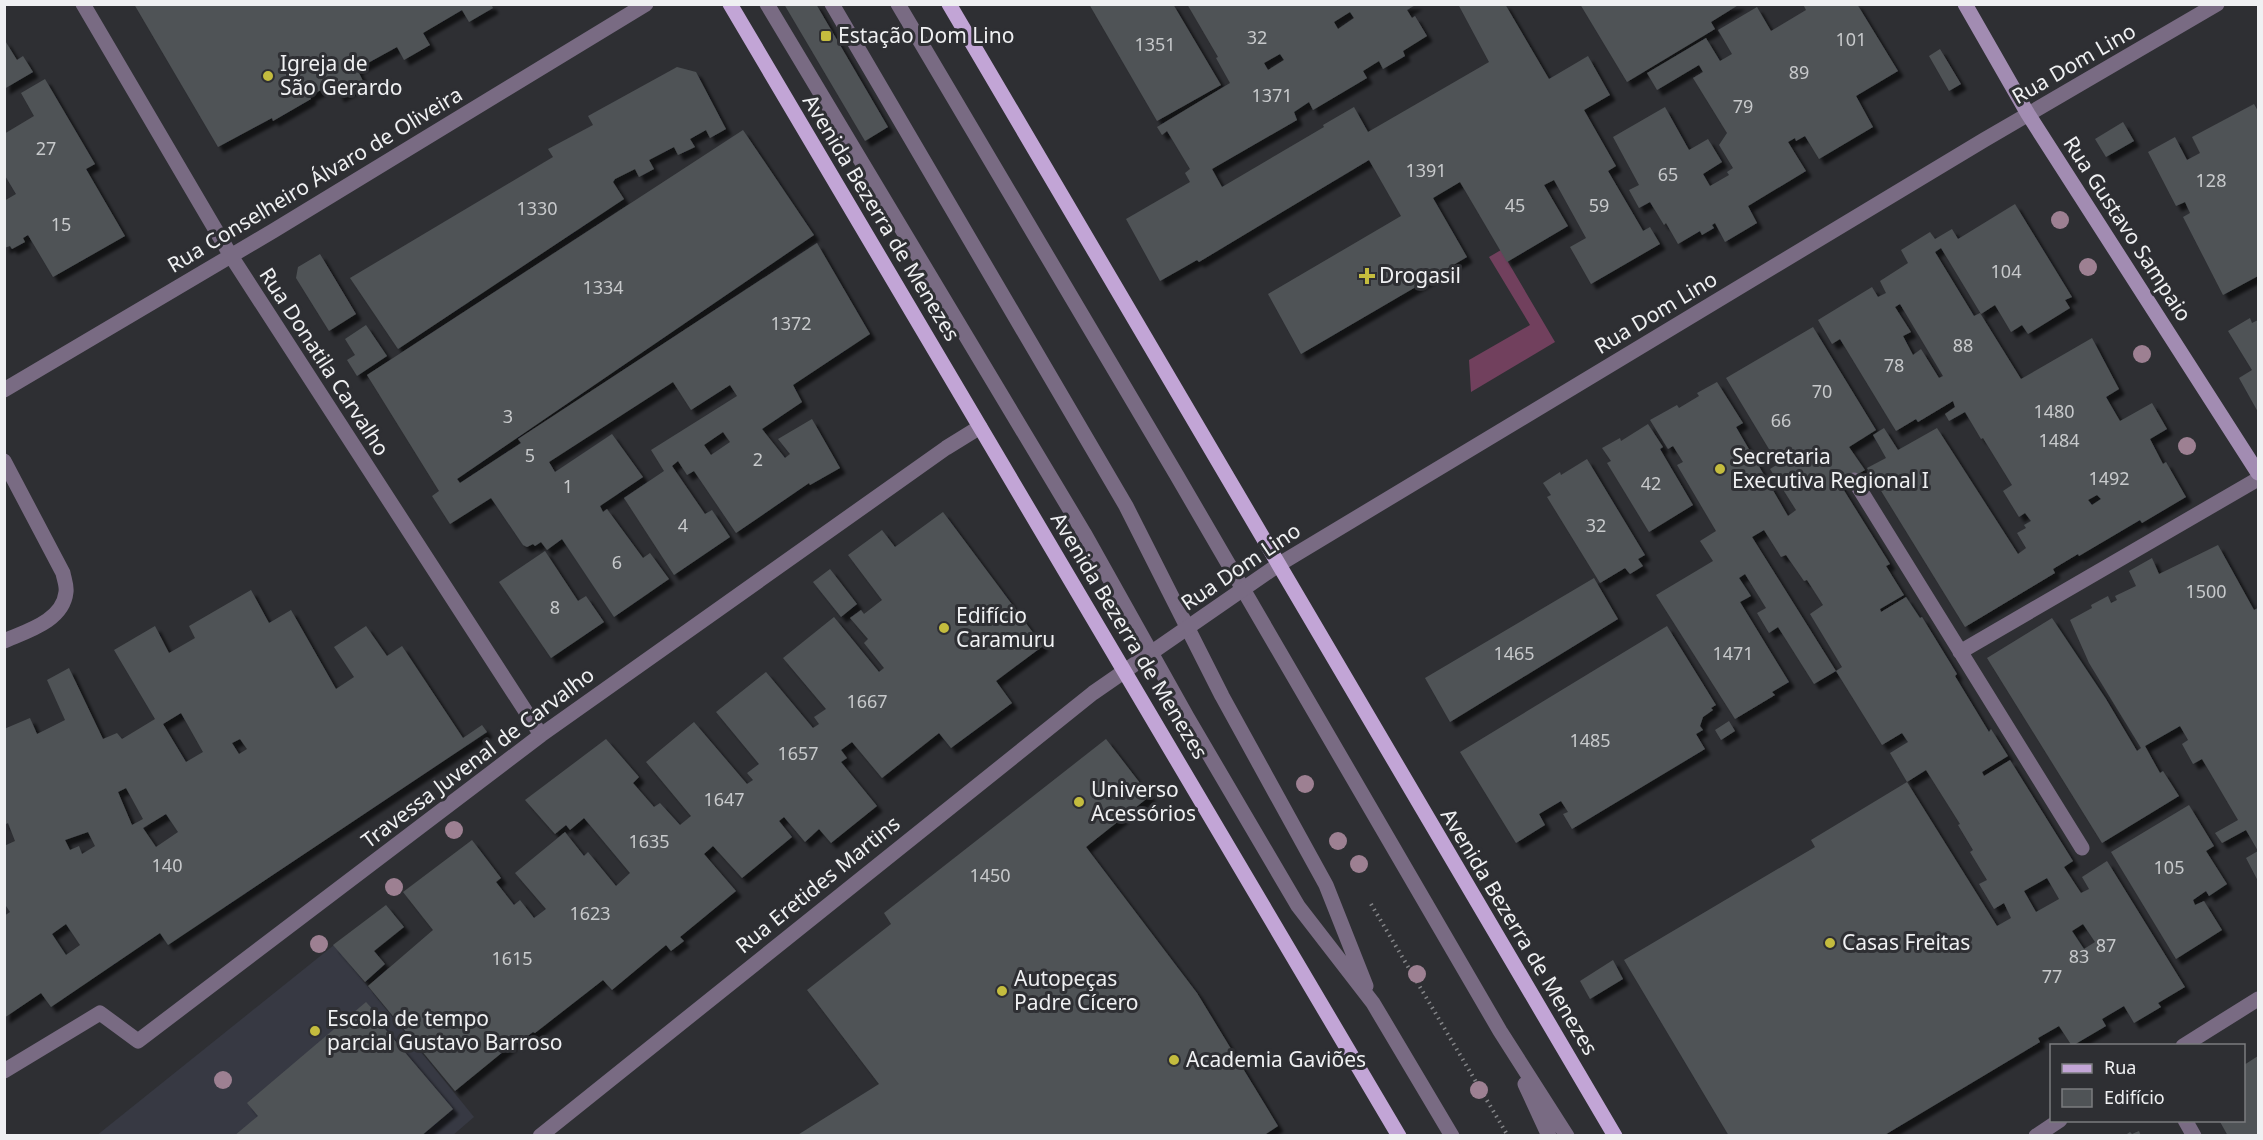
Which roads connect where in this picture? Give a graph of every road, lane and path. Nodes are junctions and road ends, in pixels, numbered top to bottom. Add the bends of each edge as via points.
1 (83, 4) edge
2 (646, 4) edge
3 (730, 4) edge
4 (767, 4) edge
5 (832, 4) edge
6 (898, 4) edge
7 (949, 4) edge
8 (1965, 4) edge
9 (2217, 4) edge
10 (2028, 114) junction
11 (231, 256) junction
12 (4, 390) edge
13 (980, 426) junction
14 (4, 461) edge
15 (2259, 473) edge
16 (2259, 479) edge
17 (1854, 480) dead end
18 (1278, 565) junction
19 (1243, 590) junction
20 (1188, 628) junction
21 (4, 641) edge
22 (1960, 652) junction
23 (1152, 653) junction
24 (1125, 671) junction
25 (541, 735) junction
26 (2082, 848) dead end
27 (2259, 999) edge
28 (1373, 1003) junction
29 (1500, 1031) junction
30 (2186, 1044) edge
31 (4, 1071) edge
32 (2057, 1122) edge
33 (2186, 1122) edge
34 (540, 1136) edge
35 (1399, 1136) edge
36 (1452, 1136) edge
37 (1549, 1136) edge
38 (1567, 1136) edge
39 (1615, 1136) edge
40 (2036, 1136) edge
41 (2194, 1136) edge

1 - 11 street, Rua Donatila Carvalho
2 - 11 street, Rua Conselheiro Álvaro de Oliveira
3 - 13 main road, Avenida Bezerra de Menezes
4 - 23 street, Avenida Bezerra de Menezes
5 - 20 street, Avenida Bezerra de Menezes via 1126,506
6 - 19 street
7 - 18 main road, Avenida Bezerra de Menezes
8 - 10 street, Rua Gustavo Sampaio
9 - 10 street, Rua Dom Lino
10 - 15 street, Rua Gustavo Sampaio
10 - 18 street, Rua Dom Lino
11 - 12 street, Rua Conselheiro Álvaro de Oliveira
11 - 25 street, Rua Donatila Carvalho
13 - 24 main road, Avenida Bezerra de Menezes
13 - 25 street, Travessa Juvenal de Carvalho
14 - 21 street via 63,573 67,591 62,608 48,621
16 - 22 street
17 - 22 street
18 - 19 street, Rua Dom Lino
18 - 39 main road, Avenida Bezerra de Menezes
19 - 20 street, Rua Dom Lino
19 - 29 street
20 - 23 street, Rua Dom Lino
20 - 28 street, Avenida Bezerra de Menezes via 1326,885
22 - 26 street
23 - 24 street, Rua Dom Lino
23 - 28 street, Avenida Bezerra de Menezes via 1298,906
24 - 34 street, Rua Eretides Martins
24 - 35 main road, Avenida Bezerra de Menezes
25 - 31 street, Travessa Juvenal de Carvalho via 138,1041 100,1013
27 - 30 street
28 - 36 street, Avenida Bezerra de Menezes
29 - 37 street
29 - 38 street
32 - 40 street
33 - 41 street

